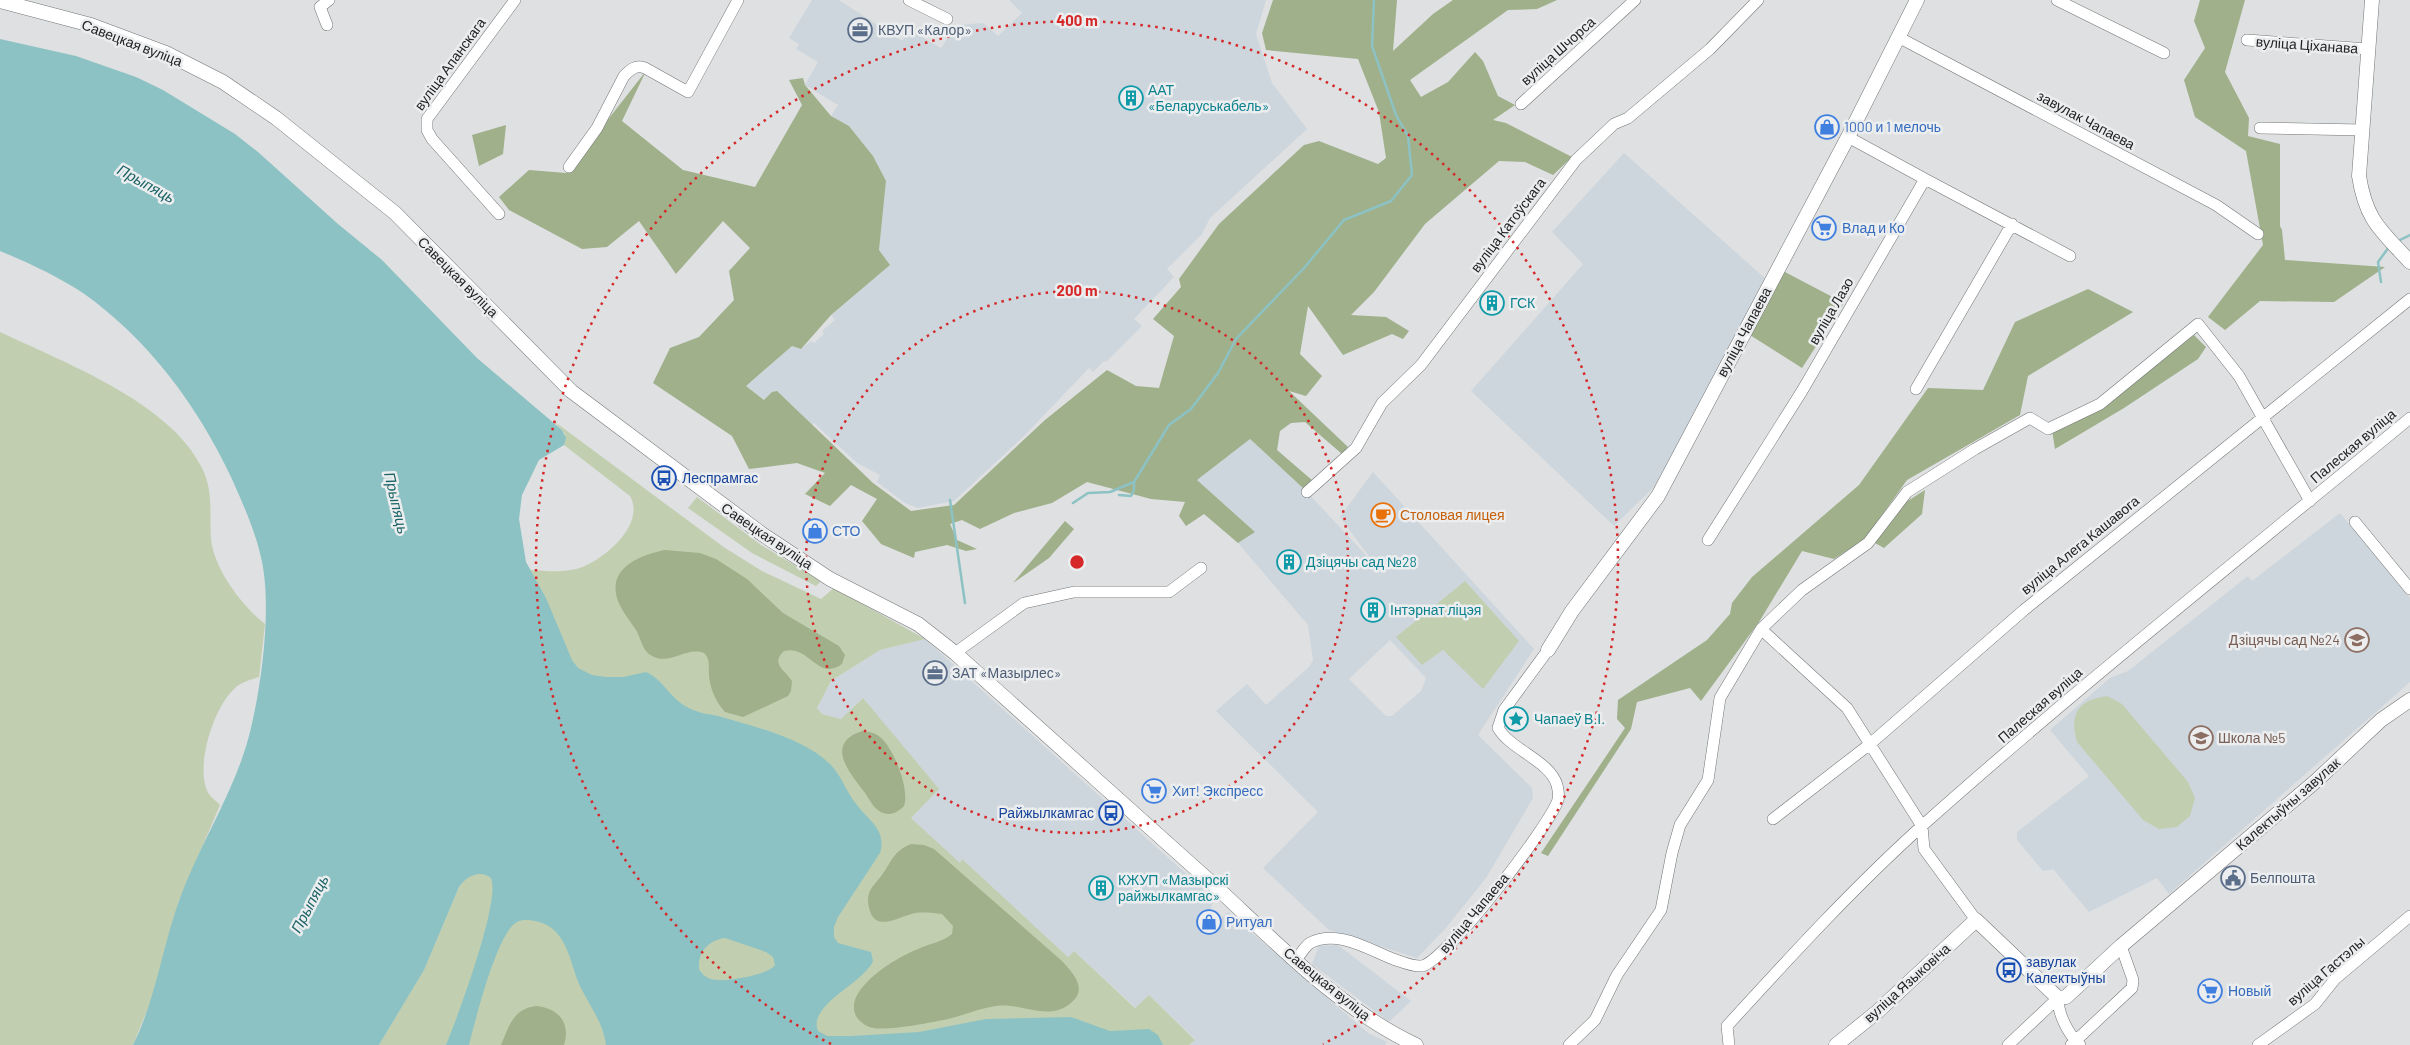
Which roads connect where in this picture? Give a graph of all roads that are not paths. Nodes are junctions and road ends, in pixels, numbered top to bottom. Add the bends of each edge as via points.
1 (328, 0) edge
2 (515, 0) edge
3 (738, 0) edge
4 (908, 0) edge
5 (1635, 0) edge
6 (1917, 0) edge
7 (2057, 0) edge
8 (2372, 0) edge
9 (0, 1) edge
10 (1754, 1) edge
11 (947, 19) dead end
12 (327, 25) dead end
13 (1898, 37) junction
14 (2247, 40) dead end
15 (2368, 49) junction
16 (2164, 53) dead end
17 (1521, 104) dead end
18 (2260, 128) dead end
19 (2362, 130) junction
20 (1848, 137) junction
21 (569, 167) dead end
22 (1925, 179) junction
23 (499, 214) dead end
24 (2012, 224) junction
25 (2258, 234) dead end
26 (2070, 256) dead end
27 (2410, 262) edge
28 (2410, 299) edge
29 (1916, 389) dead end
30 (2410, 418) edge
31 (2262, 420) junction
32 (1307, 492) dead end
33 (2310, 501) junction
34 (2355, 522) dead end
35 (1708, 540) dead end
36 (1201, 568) dead end
37 (2410, 589) edge
38 (1761, 629) junction
39 (1548, 650) joint
40 (956, 653) junction
41 (2410, 700) edge
42 (1870, 744) junction
43 (1774, 819) dead end
44 (1922, 826) junction
45 (2410, 916) edge
46 (1976, 920) junction
47 (2122, 946) junction
48 (1296, 960) junction
49 (2058, 998) junction
50 (2075, 1044) edge
51 (1416, 1045) edge
52 (1569, 1045) edge
53 (1729, 1045) edge
54 (1836, 1045) edge
55 (2008, 1045) edge
56 (2258, 1045) edge

1 - 12 street via 320,7
2 - 23 street, вуліца Апанскага via 426,119 432,139
3 - 21 street via 688,92 640,66 630,70 597,128
4 - 11 street
5 - 17 street, вуліца Шчорса
6 - 13 street, вуліца Чапаева
7 - 16 street
8 - 15 street, вуліца Ціханава
9 - 40 street, Савецкая вуліца via 91,25 166,53 223,82 276,118 395,213 571,391 762,534 830,579 918,624
10 - 32 street, вуліца Катоўскага via 1710,49 1628,118 1614,124 1576,160 1421,365 1382,403 1356,448
13 - 20 street, вуліца Чапаева
13 - 25 street, завулак Чапаева via 2216,205
14 - 15 street, вуліца Ціханава
15 - 19 street, вуліца Ціханава
18 - 19 street
19 - 27 street, вуліца Ціханава via 2359,176 2363,200 2372,220
20 - 22 street
20 - 39 street, вуліца Чапаева via 1658,496 1572,611
22 - 24 street
22 - 35 street, вуліца Лазо via 1802,391
24 - 26 street
24 - 29 street
28 - 31 street, вуліца Алега Кашавога
30 - 33 street, Палеская вуліца
31 - 33 street
31 - 38 street via 2239,376 2198,324 2100,404 2048,428 2030,418 1907,492 1868,543 1802,590
31 - 42 street, вуліца Алега Кашавога via 2024,610
33 - 44 street, Палеская вуліца
34 - 37 street
36 - 40 street via 1169,592 1074,592 1024,603
38 - 42 street via 1847,708
38 - 52 street via 1720,698 1708,780 1680,825 1660,910 1617,975 1595,1020
39 - 48 street, вуліца Чапаева via 1504,710 1498,728 1503,737 1551,774 1559,798 1529,847 1461,934 1437,958 1423,966 1407,964 1341,938 1325,938 1309,944
40 - 48 street, Савецкая вуліца
41 - 47 street, Калектыўны завулак via 2381,720 2316,781
42 - 43 street, вуліца Алега Кашавога
42 - 44 street
44 - 46 street via 1924,849
44 - 53 street, Палеская вуліца via 1818,928 1727,1026
45 - 56 street, вуліца Гастэлы via 2335,979 2315,1004
46 - 49 street
46 - 54 street, вуліца Языковіча via 1877,1012
47 - 49 street, Калектыўны завулак via 2066,997
47 - 50 street via 2133,980 2132,988
48 - 51 street, Савецкая вуліца via 1356,1011
49 - 50 street via 2058,1009
49 - 55 street, Калектыўны завулак

